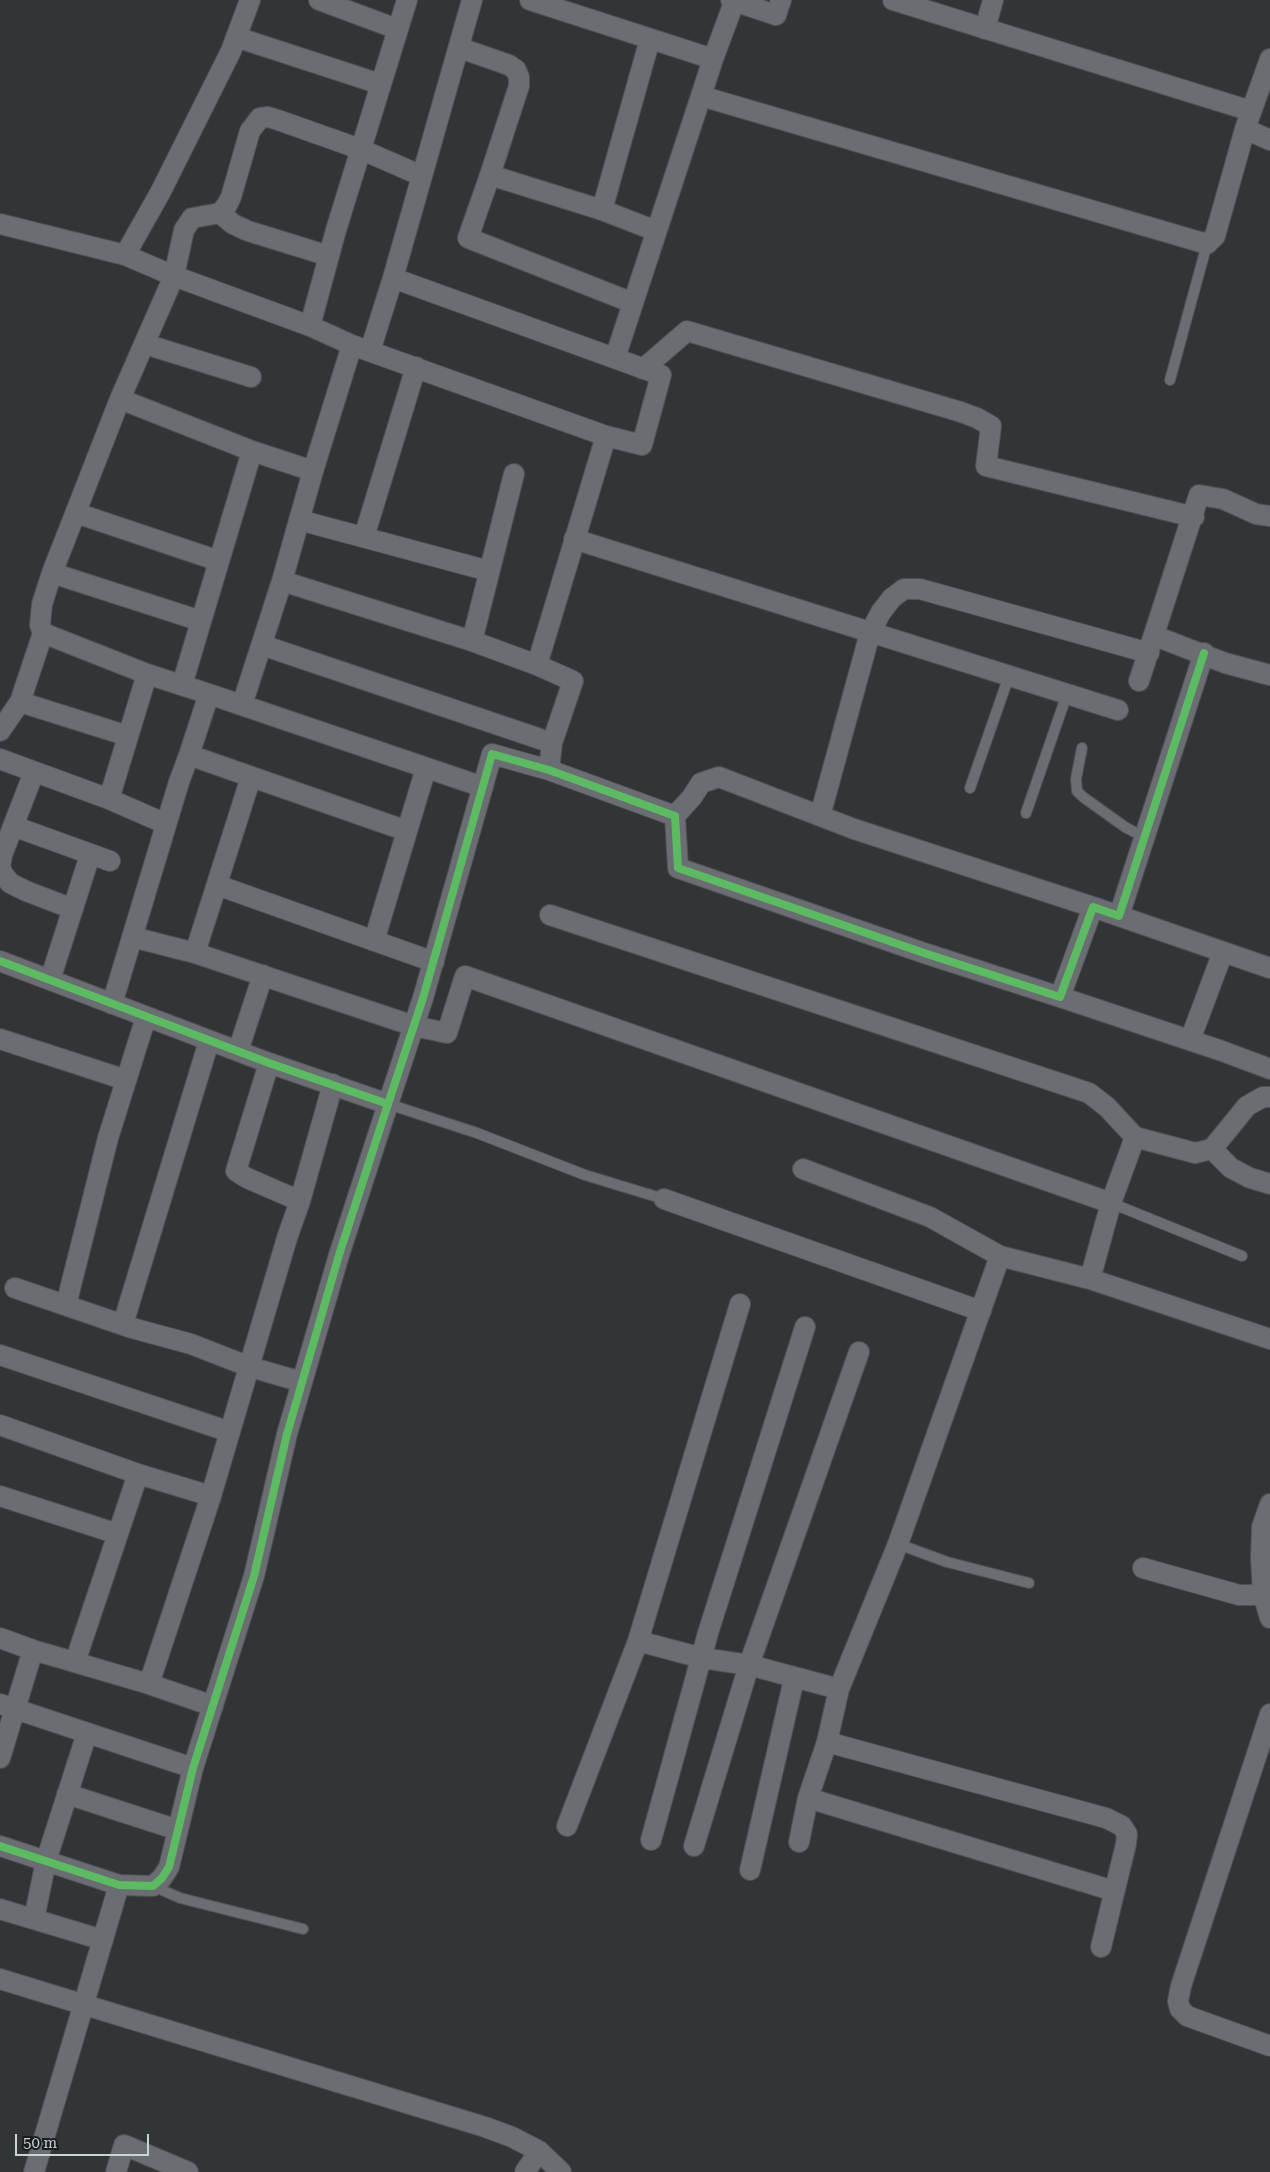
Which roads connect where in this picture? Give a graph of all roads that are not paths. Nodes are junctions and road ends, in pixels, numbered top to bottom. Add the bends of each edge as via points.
1 (250, 0) edge
2 (319, 0) edge
3 (407, 0) edge
4 (472, 0) edge
5 (530, 0) edge
6 (733, 0) edge
7 (781, 0) edge
8 (893, 0) edge
9 (993, 0) edge
10 (397, 29) junction
11 (985, 30) junction
12 (236, 37) junction
13 (650, 39) junction
14 (460, 48) junction
15 (713, 59) junction
16 (1270, 59) edge
17 (380, 84) junction
18 (701, 96) junction
19 (1248, 120) junction
20 (1270, 140) edge
21 (360, 149) junction
22 (490, 175) junction
23 (422, 176) junction
24 (602, 210) junction
25 (220, 213) junction
26 (0, 224) edge
27 (656, 230) junction
28 (1207, 244) junction
29 (125, 256) junction
30 (329, 256) junction
31 (174, 276) junction
32 (393, 278) junction
33 (633, 303) junction
34 (310, 326) junction
35 (145, 344) junction
36 (361, 348) junction
37 (615, 358) junction
38 (416, 367) junction
39 (643, 369) junction
40 (251, 377) dead end
41 (1170, 380) dead end
42 (120, 399) junction
43 (606, 436) junction
44 (252, 451) junction
45 (313, 472) junction
46 (514, 474) dead end
47 (76, 513) junction
48 (1270, 516) edge
49 (1194, 517) junction
50 (299, 520) junction
51 (364, 537) junction
52 (574, 539) junction
53 (219, 561) junction
54 (489, 571) junction
55 (52, 573) junction
56 (282, 581) junction
57 (201, 621) junction
58 (870, 633) junction
59 (43, 634) junction
60 (472, 640) junction
61 (1152, 644) junction
62 (262, 645) junction
63 (1204, 653) junction
64 (537, 665) junction
65 (147, 674) junction
66 (1270, 675) edge
67 (1009, 676) junction
68 (1139, 681) dead end
69 (182, 685) junction
70 (209, 694) junction
71 (1067, 694) junction
72 (20, 702) junction
73 (242, 706) junction
74 (1118, 710) dead end
75 (0, 731) edge
76 (128, 736) junction
77 (552, 743) junction
78 (1082, 748) dead end
79 (190, 755) junction
80 (0, 759) edge
81 (426, 768) junction
82 (549, 770) junction
83 (34, 772) junction
84 (251, 777) junction
85 (483, 788) junction
86 (970, 788) dead end
87 (109, 799) junction
88 (1026, 813) dead end
89 (674, 816) junction
90 (820, 816) junction
91 (166, 824) junction
92 (13, 826) junction
93 (407, 831) junction
94 (1144, 837) junction
95 (90, 854) junction
96 (110, 861) dead end
97 (0, 866) edge
98 (217, 885) junction
99 (1093, 907) junction
100 (73, 909) junction
101 (550, 916) dead end
102 (1119, 916) junction
103 (132, 937) junction
104 (374, 941) junction
105 (1222, 952) junction
106 (195, 953) junction
107 (0, 961) edge
108 (434, 962) junction
109 (1270, 968) edge
110 (263, 975) junction
111 (50, 980) junction
112 (1060, 997) junction
113 (112, 1004) junction
114 (146, 1017) junction
115 (414, 1026) junction
116 (0, 1039) edge
117 (1190, 1040) junction
118 (209, 1041) junction
119 (238, 1051) junction
120 (269, 1063) junction
121 (1270, 1069) edge
122 (126, 1080) junction
123 (333, 1084) junction
124 (1270, 1097) edge
125 (388, 1104) junction
126 (1135, 1137) junction
127 (1212, 1148) junction
128 (803, 1170) dead end
129 (1270, 1184) edge
130 (664, 1200) joint
131 (300, 1201) junction
132 (1111, 1203) junction
133 (1000, 1256) junction
134 (1242, 1256) dead end
135 (1090, 1279) junction
136 (15, 1288) dead end
137 (740, 1304) dead end
138 (66, 1305) junction
139 (981, 1311) junction
140 (123, 1324) junction
141 (804, 1327) dead end
142 (1270, 1339) edge
143 (859, 1352) dead end
144 (0, 1355) edge
145 (250, 1367) junction
146 (302, 1382) junction
147 (0, 1425) edge
148 (230, 1432) junction
149 (138, 1474) junction
150 (0, 1496) edge
151 (211, 1496) junction
152 (1270, 1504) edge
153 (118, 1534) junction
154 (898, 1544) junction
155 (1143, 1568) dead end
156 (1029, 1583) dead end
157 (1267, 1595) edge
158 (1270, 1618) edge
159 (0, 1638) edge
160 (638, 1641) junction
161 (32, 1650) junction
162 (702, 1658) junction
163 (75, 1662) junction
164 (749, 1665) junction
165 (794, 1679) junction
166 (149, 1684) junction
167 (839, 1689) junction
168 (7, 1706) edge
169 (213, 1706) junction
170 (1270, 1714) edge
171 (87, 1733) junction
172 (827, 1742) junction
173 (0, 1758) edge
174 (193, 1768) junction
175 (67, 1794) junction
176 (808, 1798) junction
177 (567, 1826) dead end
178 (178, 1830) junction
179 (651, 1840) dead end
180 (799, 1842) dead end
181 (0, 1846) edge
182 (694, 1846) dead end
183 (46, 1861) junction
184 (750, 1870) dead end
185 (119, 1885) junction
186 (153, 1886) junction
187 (1114, 1892) junction
188 (0, 1910) edge
189 (34, 1919) junction
190 (303, 1929) dead end
191 (103, 1940) junction
192 (1101, 1947) dead end
193 (0, 1979) edge
194 (83, 2006) junction
195 (1270, 2046) edge
196 (539, 2152) junction
197 (34, 2172) edge
198 (116, 2172) edge
199 (188, 2172) edge
200 (525, 2172) edge
201 (562, 2172) edge

1 - 12 street
2 - 10 street
3 - 10 street
4 - 14 street
5 - 13 street
6 - 7 street via 776,15
6 - 15 street
8 - 11 street
9 - 11 street
10 - 17 street
11 - 19 street
12 - 17 street
12 - 29 street via 160,194
13 - 15 street
13 - 24 street
14 - 22 street via 509,65 519,77
14 - 23 street
15 - 18 street
16 - 19 street
17 - 21 street
18 - 27 street
18 - 28 street
19 - 20 street
19 - 28 street via 1215,236
21 - 23 street
21 - 25 street via 278,120 260,118 250,131 231,197
21 - 30 street
22 - 24 street
22 - 33 street via 468,238
23 - 32 street
24 - 27 street
25 - 30 street via 248,231
25 - 31 street via 192,218 188,223
26 - 29 street
27 - 33 street
28 - 41 lane
29 - 31 street
30 - 34 street
31 - 34 street
31 - 35 street
32 - 36 street
32 - 37 street
33 - 37 street
34 - 36 street
35 - 40 street
35 - 42 street
36 - 38 street
36 - 45 street
37 - 39 street
38 - 43 street
38 - 51 street
39 - 43 street via 661,375 642,445
39 - 49 street via 687,331 977,418 991,426 986,466
42 - 44 street
42 - 47 street
43 - 52 street
44 - 45 street
44 - 53 street
45 - 50 street
46 - 54 street
47 - 53 street
47 - 55 street
48 - 49 street via 1256,514 1223,499 1199,495
49 - 61 street
50 - 51 street
50 - 56 street
51 - 54 street
52 - 58 street
52 - 64 street
53 - 57 street
54 - 60 street
55 - 57 street
55 - 59 street via 42,604 40,625
56 - 60 street
56 - 62 street
57 - 69 street
58 - 61 street via 892,598 904,589 920,589
58 - 67 street
58 - 90 street
59 - 65 street
59 - 72 street
60 - 64 street
61 - 63 street
61 - 68 street
62 - 73 street
62 - 77 street
63 - 66 street
63 - 94 street
64 - 77 street via 573,681
65 - 69 street
65 - 76 street
67 - 71 street
67 - 86 lane
69 - 70 street
70 - 73 street
70 - 79 street
71 - 74 street
71 - 88 lane
72 - 75 street
72 - 76 street
73 - 81 street
76 - 87 street
77 - 82 street
78 - 94 lane via 1077,791 1125,827
79 - 84 street
79 - 91 street
80 - 83 street
81 - 85 street
81 - 93 street
82 - 85 street via 492,754
82 - 89 street
83 - 87 street
83 - 92 street
84 - 93 street
84 - 98 street
85 - 108 street
87 - 91 street
89 - 90 street via 701,784 719,777
89 - 112 street via 678,868
90 - 99 street
91 - 103 street
92 - 95 street
92 - 97 street
93 - 104 street
94 - 102 street
95 - 96 street
95 - 100 street
97 - 100 street via 10,882
98 - 104 street
98 - 106 street
99 - 102 street
99 - 112 street
100 - 111 street
101 - 126 street via 1089,1093
102 - 105 street
103 - 106 street
103 - 113 street
104 - 108 street
105 - 109 street
105 - 117 street
106 - 110 street
107 - 111 street
108 - 115 street
110 - 115 street
110 - 119 street
111 - 113 street
112 - 117 street
113 - 114 street
114 - 118 street
114 - 122 street
115 - 125 street
115 - 132 street via 446,1034 465,976
116 - 122 street
117 - 121 street
118 - 119 street
118 - 140 street
119 - 120 street
120 - 123 street
120 - 131 street via 236,1171
122 - 138 street
123 - 125 street
123 - 131 street
124 - 127 street via 1263,1096 1247,1106
125 - 130 lane
125 - 146 street
126 - 127 street via 1195,1153
126 - 132 street
127 - 129 street via 1231,1168
128 - 133 street via 930,1217
130 - 139 street
131 - 145 street
132 - 134 lane
132 - 135 street
133 - 135 street
133 - 139 street
135 - 142 street
136 - 138 street
137 - 160 street
138 - 140 street
139 - 154 street
140 - 145 street via 191,1344
141 - 162 street
143 - 164 street
144 - 148 street
145 - 146 street
145 - 148 street
146 - 169 street via 286,1434 254,1576
147 - 149 street
148 - 151 street
149 - 151 street
149 - 153 street
150 - 153 street
151 - 166 street
152 - 157 street via 1262,1527 1261,1558
153 - 163 street
154 - 156 lane via 947,1562
154 - 167 street
155 - 157 street via 1239,1595
157 - 158 street
159 - 161 street
160 - 162 street
160 - 177 street
161 - 163 street
161 - 168 street
162 - 164 street
162 - 179 street
163 - 166 street
164 - 165 street
164 - 182 street
165 - 167 street
165 - 184 street
166 - 169 street
167 - 172 street
168 - 171 street
168 - 173 street
169 - 174 street
170 - 195 street via 1178,2001 1187,2016
171 - 174 street
171 - 175 street
172 - 176 street
172 - 187 street via 1106,1818 1122,1826 1127,1834 1126,1844
174 - 178 street
175 - 178 street
175 - 183 street
176 - 180 street
176 - 187 street
178 - 186 street via 169,1867
181 - 183 street
183 - 185 street
183 - 189 street
185 - 186 street
185 - 191 street
186 - 190 lane via 180,1898
187 - 192 street
188 - 189 street
189 - 191 street
191 - 194 street
193 - 194 street
194 - 196 street via 485,2127 512,2136
194 - 197 street
196 - 200 street
196 - 201 street
198 - 199 street via 124,2145

